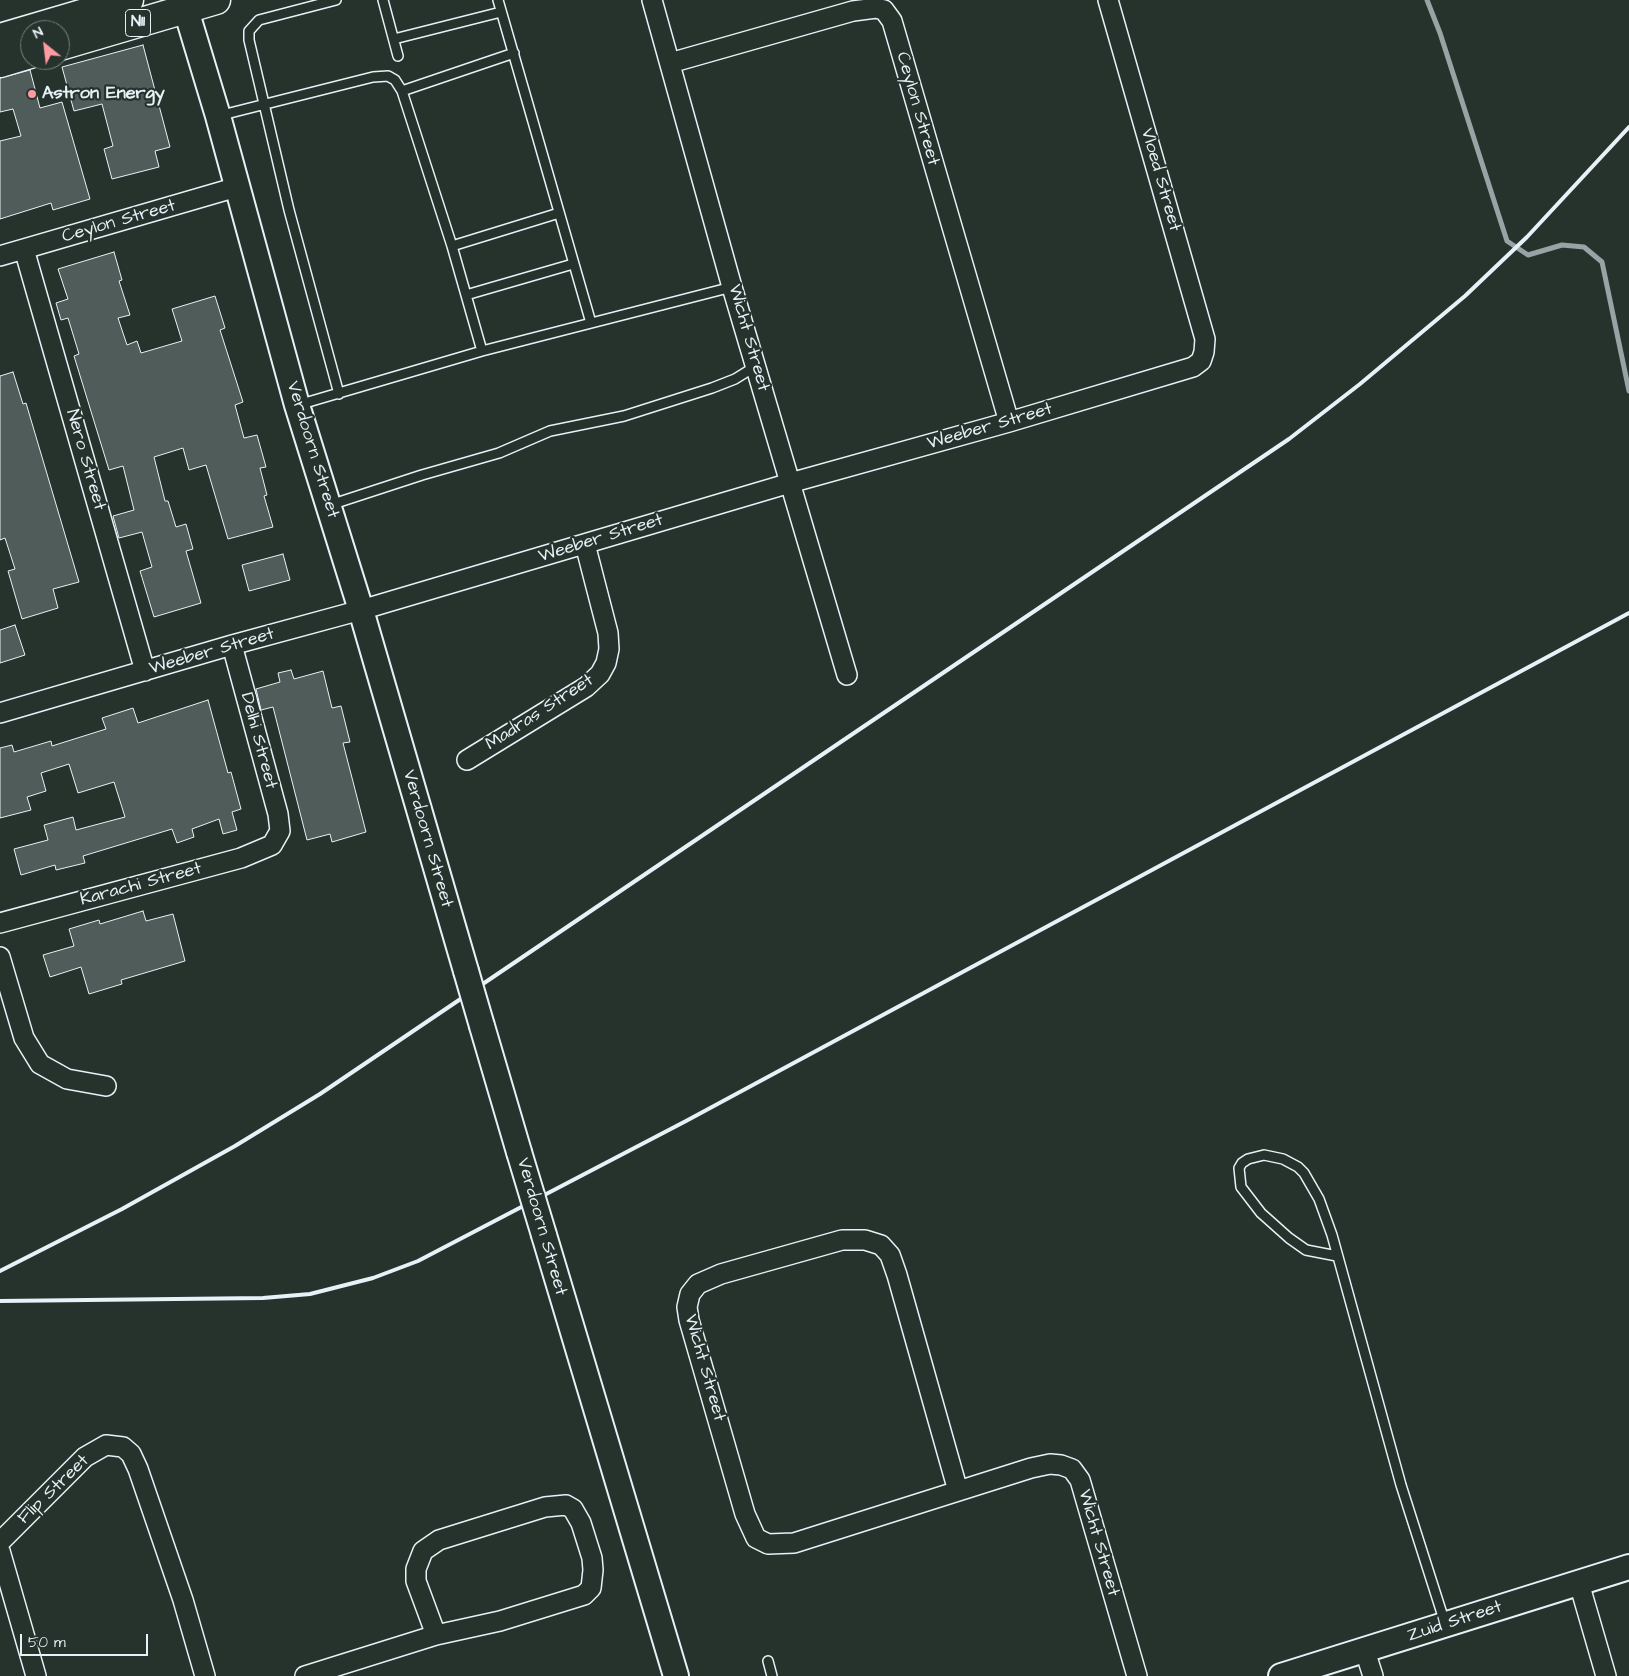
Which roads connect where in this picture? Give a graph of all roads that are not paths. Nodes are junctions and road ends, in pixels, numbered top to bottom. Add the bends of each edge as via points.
1 (129, 0) edge
2 (216, 0) edge
3 (336, 0) edge
4 (383, 0) edge
5 (498, 0) edge
6 (652, 0) edge
7 (1108, 0) edge
8 (185, 4) edge
9 (502, 12) junction
10 (0, 38) edge
11 (394, 39) junction
12 (70, 43) edge
13 (514, 53) junction
14 (398, 56) dead end
15 (20, 57) edge
16 (0, 63) edge
17 (670, 63) junction
18 (402, 91) junction
19 (265, 104) junction
20 (218, 116) junction
21 (237, 187) junction
22 (559, 213) junction
23 (452, 246) junction
24 (24, 249) junction
25 (0, 256) edge
26 (573, 264) junction
27 (732, 287) junction
28 (466, 295) junction
29 (591, 323) junction
30 (482, 351) junction
31 (1200, 361) joint
32 (756, 366) junction
33 (339, 394) junction
34 (297, 405) junction
35 (1009, 422) junction
36 (790, 483) junction
37 (329, 506) junction
38 (585, 544) junction
39 (361, 610) junction
40 (232, 645) junction
41 (145, 671) junction
42 (847, 675) dead end
43 (0, 714) edge
44 (468, 760) dead end
45 (278, 838) joint
46 (0, 922) edge
47 (0, 957) edge
48 (106, 1086) dead end
49 (1338, 1256) junction
50 (958, 1491) junction
51 (0, 1542) edge
52 (0, 1551) edge
53 (1629, 1567) edge
54 (1579, 1583) junction
55 (1445, 1625) junction
56 (436, 1635) junction
57 (1365, 1651) junction
58 (768, 1661) dead end
59 (36, 1676) edge
60 (205, 1676) edge
61 (305, 1676) edge
62 (676, 1676) edge
63 (772, 1676) edge
64 (1137, 1676) edge
65 (1281, 1676) edge
66 (1373, 1676) edge
67 (1606, 1676) edge

1 - 10 highway, N11
2 - 8 highway, N11
3 - 19 lane via 253,24 249,40
4 - 11 lane
5 - 9 lane
6 - 17 street, Wicht Street
7 - 31 street, Vloed Street via 1205,339
8 - 12 highway, N11
8 - 20 street, Verdoorn Street
9 - 11 lane
9 - 13 lane
11 - 14 lane
13 - 18 lane
13 - 22 lane
15 - 16 highway
17 - 27 street, Wicht Street
17 - 35 street, Ceylon Street via 853,11 876,8 888,15
18 - 19 lane via 395,80 381,75
18 - 23 lane
19 - 20 lane
19 - 33 lane via 289,210
20 - 21 street, Verdoorn Street
21 - 24 street, Ceylon Street
21 - 34 street, Verdoorn Street
22 - 23 lane
22 - 26 lane
23 - 28 lane
24 - 25 street, Ceylon Street
24 - 41 street, Nero Street
26 - 28 lane
26 - 29 lane
27 - 29 lane
27 - 32 street, Wicht Street
28 - 30 lane
29 - 30 lane
30 - 33 lane
31 - 35 street, Weeber Street via 1181,372
32 - 36 street, Wicht Street
32 - 37 lane via 712,388 617,418 550,431 499,453
33 - 34 lane
34 - 37 street, Verdoorn Street
35 - 36 street, Weeber Street
36 - 38 street, Weeber Street
36 - 42 street, Wicht Street
37 - 39 street, Verdoorn Street
38 - 39 street, Weeber Street
38 - 44 street, Madras Street via 608,633 608,656 600,674 586,687
39 - 40 street, Weeber Street
39 - 62 street, Verdoorn Street, bridge
40 - 41 street, Weeber Street
40 - 45 street, Delhi Street via 278,814
41 - 43 street, Weeber Street
45 - 46 street, Karachi Street via 272,845 242,858
47 - 48 street via 24,1038 40,1064 67,1079
49 - 49 lane via 1306,1250 1267,1219 1241,1187 1239,1168 1242,1163 1264,1155 1283,1159 1298,1167 1310,1180 1319,1199
49 - 55 lane via 1401,1485
50 - 50 street, Wicht Street via 794,1543 768,1544 756,1538 745,1514 689,1320 690,1294 698,1284 721,1274 842,1240 865,1240 881,1245 890,1255 897,1275
50 - 64 street, Wicht Street via 1050,1464 1062,1465 1077,1474
51 - 60 street, Flip Street via 84,1457 112,1444 123,1447 131,1454 138,1469
52 - 59 street
53 - 54 street, Zuid Street
54 - 55 street, Zuid Street
54 - 67 street
55 - 57 street, Zuid Street
56 - 56 street via 500,1621 584,1595 591,1588 592,1564 581,1523 573,1509 566,1505 545,1508 439,1540 423,1551 416,1569 416,1581
56 - 61 street
57 - 65 street, Zuid Street
57 - 66 street
58 - 63 lane

